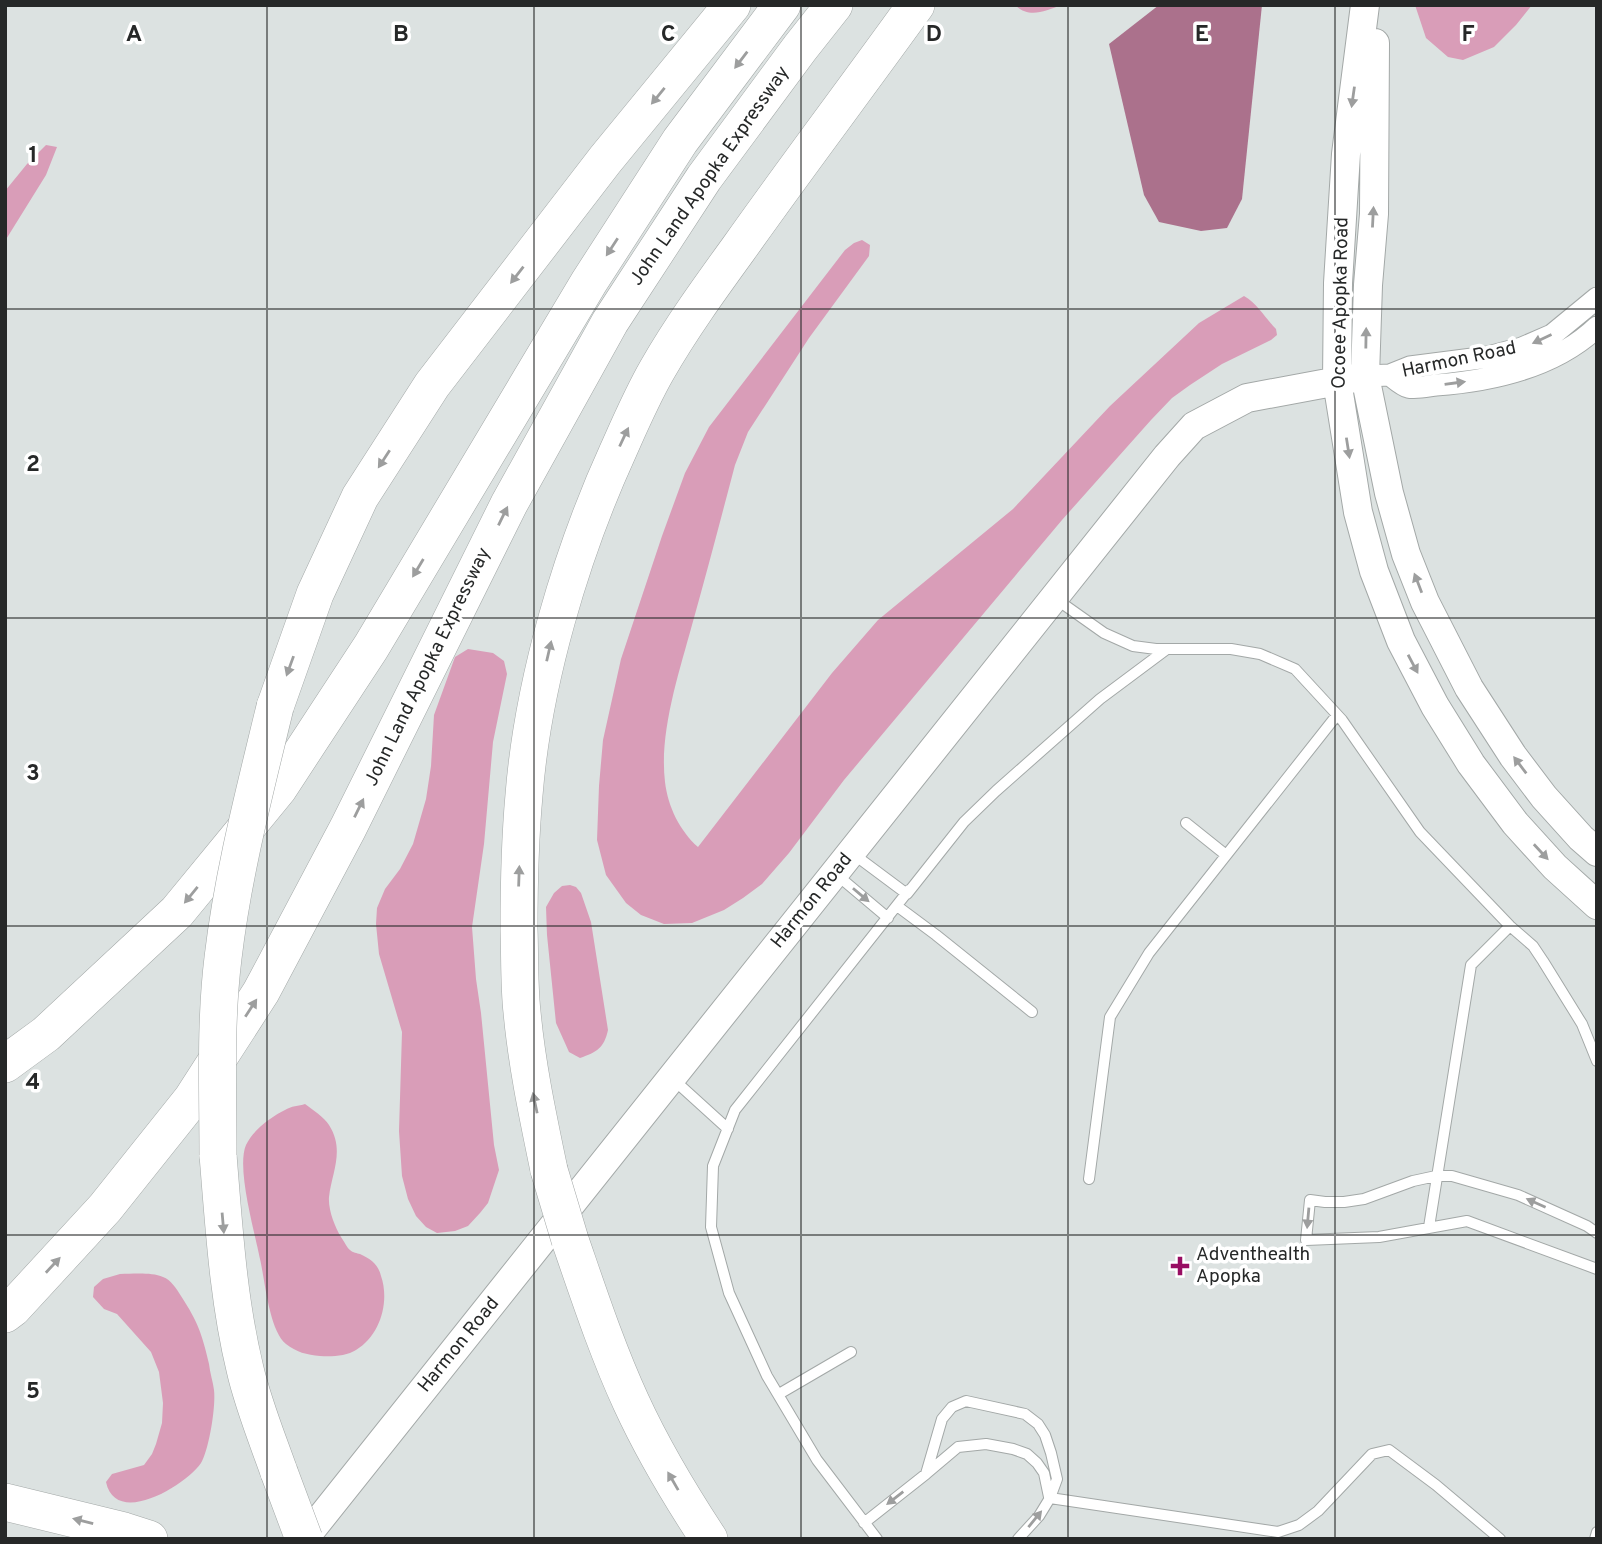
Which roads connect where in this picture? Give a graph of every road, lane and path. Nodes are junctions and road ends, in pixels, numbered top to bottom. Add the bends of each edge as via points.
1 (732, 5) edge
2 (782, 5) edge
3 (834, 5) edge
4 (916, 5) edge
5 (934, 5) edge
6 (1365, 5) edge
7 (1376, 5) edge
8 (859, 84) junction
9 (1597, 298) edge
10 (1597, 327) edge
11 (1378, 376) junction
12 (1337, 380) junction
13 (1054, 598) junction
14 (1167, 649) junction
15 (1337, 715) junction
16 (1186, 822) dead end
17 (1597, 852) edge
18 (1226, 855) junction
19 (843, 863) junction
20 (908, 892) junction
21 (1597, 905) edge
22 (897, 906) junction
23 (888, 918) junction
24 (1510, 926) junction
25 (1032, 1013) dead end
26 (1597, 1061) edge
27 (5, 1064) edge
28 (671, 1078) junction
29 (727, 1129) junction
30 (1436, 1176) junction
31 (1089, 1179) dead end
32 (1429, 1227) junction
33 (1597, 1233) edge
34 (1597, 1269) edge
35 (5, 1314) edge
36 (851, 1352) dead end
37 (779, 1394) junction
38 (926, 1474) junction
39 (1049, 1498) junction
40 (5, 1502) edge
41 (864, 1523) junction
42 (1597, 1532) edge
43 (149, 1539) edge
44 (304, 1539) edge
45 (709, 1539) edge
46 (877, 1539) edge
47 (1018, 1539) edge
48 (1500, 1539) edge
49 (1595, 1539) edge

1 -> 44 highway, bridge via 605,160 432,385 360,497 315,594 275,707 240,855 223,957 218,1013 218,1155 228,1270 245,1371
2 -> 27 highway, John Land Apopka Expressway via 680,141 589,282 371,647 278,789 177,912 46,1034
35 -> 3 highway, John Land Apopka Expressway via 105,1208 192,1099 261,992 509,504 610,322 704,178
4 - 8 highway
5 - 8 highway
6 -> 12 main road, Ocoee Apopka Road via 1346,154
11 -> 7 main road, Ocoee Apopka Road via 1367,285 1374,214
45 -> 8 highway, bridge via 631,1402 603,1336 549,1170 522,1010 519,892 524,792 550,645 603,483 656,371 699,304
9 -> 11 street, Harmon Road via 1552,335 1522,348
11 -> 10 street, Harmon Road via 1408,387 1486,378 1556,355
11 - 12 main road, Harmon Road
17 -> 11 main road, Ocoee Apopka Road via 1544,797 1513,755 1469,688 1425,602 1389,493
12 - 13 main road, Harmon Road via 1247,398 1194,426
12 -> 21 main road, Ocoee Apopka Road via 1358,512 1401,641 1478,774 1515,823
13 - 14 lane via 1104,633 1133,646
13 - 19 main road, Harmon Road
14 - 15 lane via 1260,654 1295,668
14 - 20 lane via 1100,699 996,791 964,822
15 - 18 lane
15 - 24 lane via 1420,832
16 - 18 lane
18 - 31 lane via 1149,953 1110,1017
19 - 20 lane
19 -> 23 lane
19 - 28 main road, Harmon Road
20 - 22 lane
22 - 23 lane
22 - 25 lane
23 - 29 lane via 735,1110
24 - 26 lane via 1543,961 1582,1024
24 - 30 lane via 1471,965
28 - 29 lane
28 - 44 main road, Harmon Road
29 - 37 lane via 713,1166 712,1227 729,1293
30 - 32 lane
30 -> 32 lane via 1364,1199 1310,1200 1306,1240 1379,1237
33 -> 30 lane via 1518,1195 1452,1175
32 - 34 lane via 1467,1221
36 - 37 lane
37 - 41 lane via 817,1460
38 - 39 lane via 958,1447 986,1444 1013,1449 1037,1463
38 - 39 lane via 942,1419 965,1401 1025,1414 1038,1423 1057,1479
38 -> 41 lane
47 -> 39 lane
39 - 48 lane via 1278,1532 1299,1525 1318,1511 1372,1454 1389,1450
43 -> 40 highway
41 - 46 lane
42 - 49 lane

